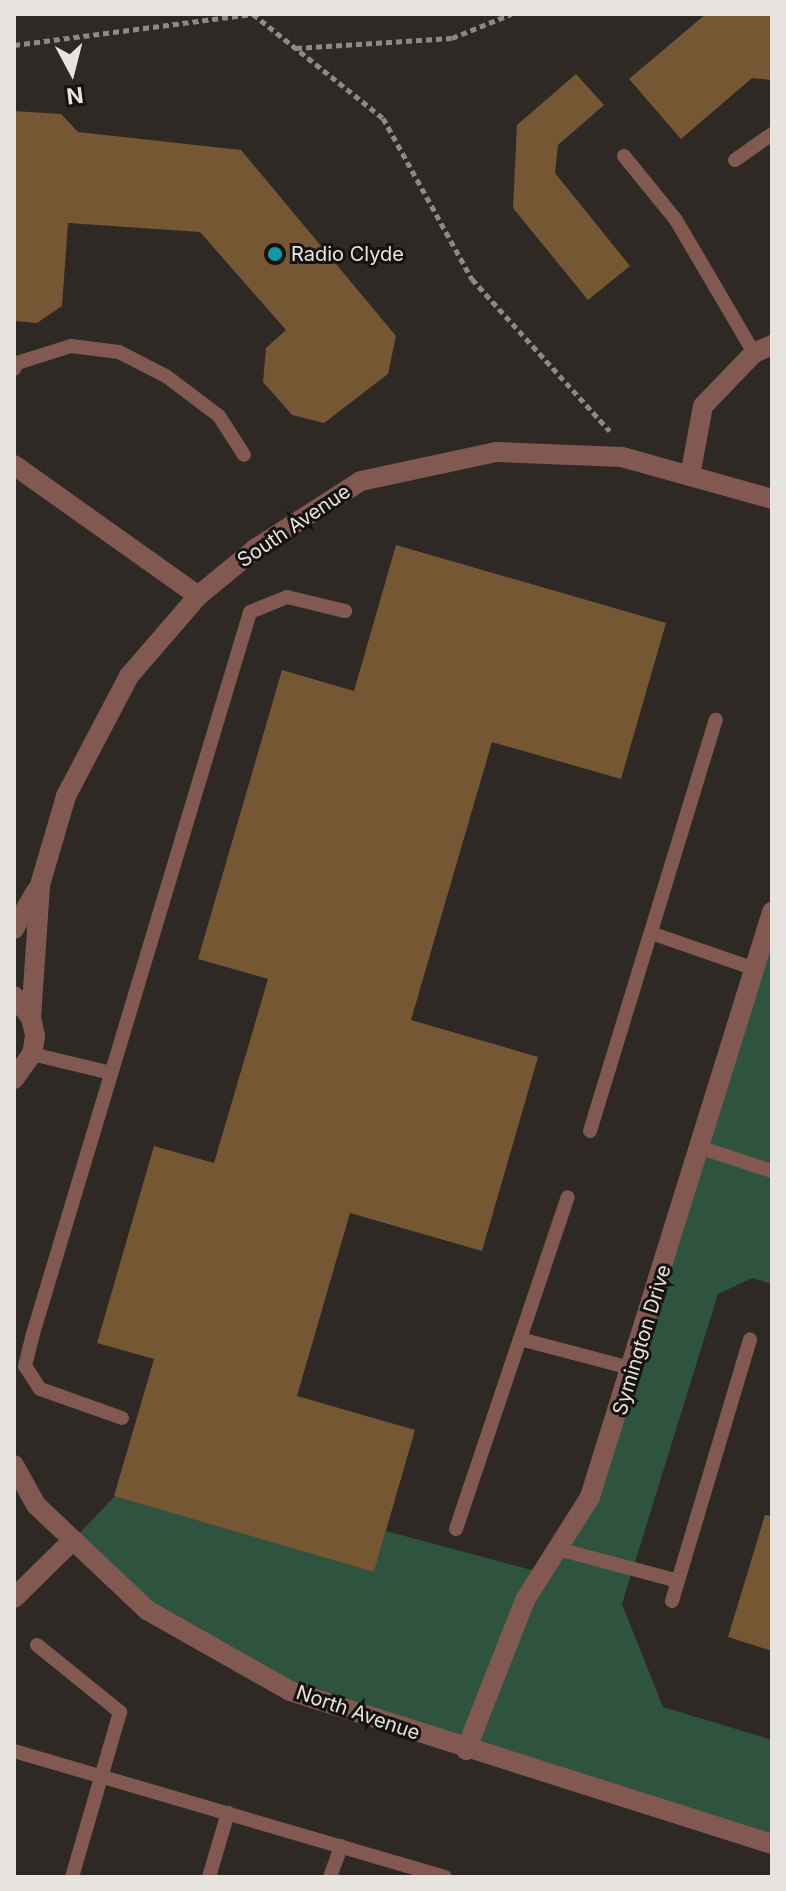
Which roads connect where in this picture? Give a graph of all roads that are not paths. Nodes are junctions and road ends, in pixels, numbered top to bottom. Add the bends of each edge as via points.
1 (772, 134) edge
2 (624, 156) dead end
3 (735, 160) dead end
4 (763, 349) edge
5 (15, 364) edge
6 (244, 455) dead end
7 (14, 465) edge
8 (690, 476) junction
9 (772, 499) edge
10 (198, 596) junction
11 (345, 611) dead end
12 (716, 720) dead end
13 (40, 885) junction
14 (772, 912) edge
15 (14, 929) edge
16 (651, 933) junction
17 (755, 969) junction
18 (14, 996) edge
19 (31, 1018) junction
20 (32, 1054) junction
21 (111, 1073) junction
22 (14, 1079) edge
23 (590, 1131) dead end
24 (701, 1148) junction
25 (772, 1171) edge
26 (568, 1197) dead end
27 (520, 1339) junction
28 (750, 1339) dead end
29 (634, 1369) junction
30 (122, 1418) dead end
31 (14, 1465) edge
32 (456, 1529) dead end
33 (73, 1540) junction
34 (558, 1549) junction
35 (678, 1581) junction
36 (14, 1598) edge
37 (672, 1601) dead end
38 (37, 1645) dead end
39 (466, 1750) junction
40 (14, 1751) edge
41 (104, 1777) junction
42 (228, 1813) junction
43 (772, 1844) edge
44 (341, 1846) junction
45 (72, 1877) edge
46 (209, 1877) edge
47 (330, 1877) edge
48 (445, 1877) edge

1 - 3 lane
2 - 4 lane via 676,220
4 - 8 street via 703,406
5 - 6 lane via 71,346 119,352 166,376 219,416
7 - 10 street
8 - 9 street, South Avenue
8 - 10 street, South Avenue via 638,462 496,452 361,481 255,549
10 - 13 street, South Avenue via 129,676 66,796
11 - 21 lane via 287,597 250,612
12 - 16 lane
13 - 15 street, South Avenue
13 - 19 street, South Avenue
14 - 17 street, Symington Drive
16 - 17 lane
16 - 23 lane
17 - 24 street, Symington Drive
18 - 19 street
19 - 20 street, South Avenue
20 - 21 lane
20 - 22 street
21 - 30 lane via 25,1366 40,1389
24 - 25 lane
24 - 29 street, Symington Drive
26 - 27 lane
27 - 29 lane
27 - 32 lane
28 - 35 lane
29 - 34 street, Symington Drive via 590,1497
31 - 33 street, North Avenue via 36,1505
33 - 36 street
33 - 39 street, North Avenue via 147,1610 290,1691
34 - 35 lane
34 - 39 street, Symington Drive via 525,1600
35 - 37 lane
38 - 41 lane via 120,1712
39 - 43 street, North Avenue
40 - 41 lane
41 - 42 lane
41 - 45 lane
42 - 44 lane
42 - 46 lane
44 - 47 lane
44 - 48 lane

